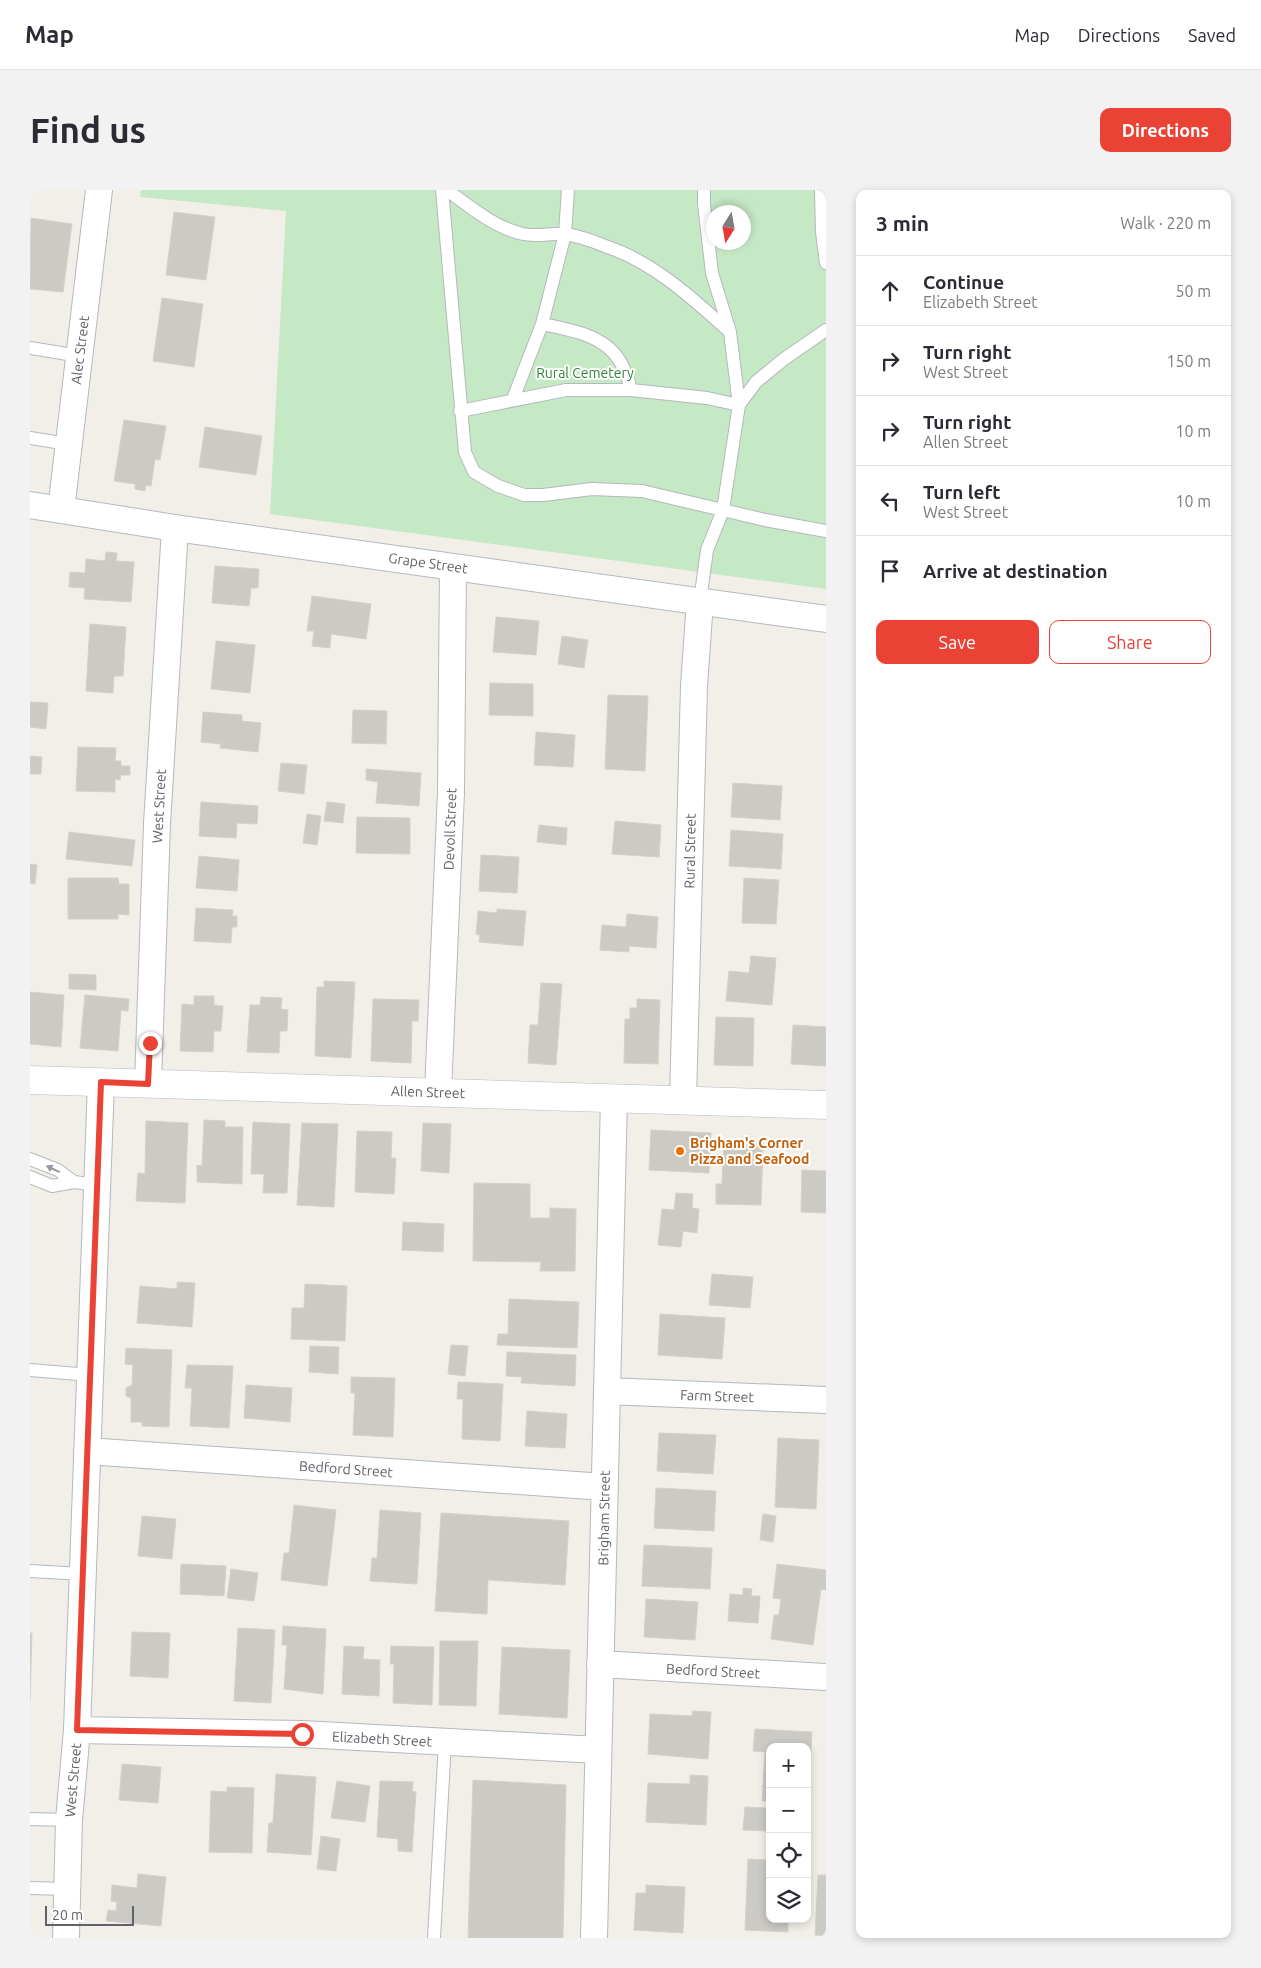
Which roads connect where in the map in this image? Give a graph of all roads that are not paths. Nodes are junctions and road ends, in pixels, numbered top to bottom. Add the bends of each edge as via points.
1 (99, 190) edge
2 (442, 190) edge
3 (447, 190) edge
4 (568, 190) edge
5 (704, 190) edge
6 (822, 190) edge
7 (565, 234) junction
8 (826, 263) edge
9 (542, 324) junction
10 (826, 330) edge
11 (730, 332) junction
12 (30, 348) edge
13 (80, 356) junction
14 (631, 390) junction
15 (513, 399) junction
16 (739, 405) junction
17 (460, 411) junction
18 (30, 438) edge
19 (68, 444) junction
20 (30, 506) edge
21 (62, 510) junction
22 (723, 510) junction
23 (175, 528) junction
24 (826, 531) edge
25 (453, 567) junction
26 (700, 601) junction
27 (826, 619) edge
28 (30, 1080) edge
29 (101, 1082) junction
30 (148, 1084) junction
31 (438, 1092) junction
32 (614, 1098) junction
33 (683, 1100) junction
34 (826, 1105) edge
35 (30, 1159) edge
36 (30, 1178) edge
37 (86, 1184) junction
38 (30, 1370) edge
39 (90, 1375) junction
40 (607, 1391) junction
41 (826, 1400) edge
42 (87, 1450) junction
43 (605, 1487) junction
44 (30, 1571) edge
45 (82, 1574) junction
46 (600, 1664) junction
47 (826, 1677) edge
48 (77, 1730) junction
49 (445, 1742) junction
50 (598, 1750) junction
51 (30, 1819) edge
52 (69, 1820) junction
53 (30, 1888) edge
54 (67, 1889) junction
55 (66, 1938) edge
56 (434, 1938) edge
57 (594, 1938) edge

1 - 13 street, Alec Street
2 - 17 lane
3 - 7 lane via 489,218 522,234
4 - 7 lane
5 - 11 lane via 712,273
6 - 8 lane
7 - 9 lane
7 - 11 lane via 606,246 639,261 688,294
9 - 14 lane via 585,333 607,346 623,365
9 - 15 lane
10 - 16 lane via 756,382
11 - 16 lane
12 - 13 lane
13 - 19 street, Alec Street
14 - 15 lane via 566,390
14 - 16 lane via 707,398
15 - 17 lane
16 - 22 lane
17 - 22 lane via 465,452 474,472 498,486 524,495 592,489 642,492
18 - 19 lane
19 - 21 street, Alec Street
20 - 21 street, Grape Street
21 - 23 street, Grape Street
22 - 24 lane
22 - 26 lane via 707,550
23 - 25 street, Grape Street
23 - 30 street, West Street via 158,824
25 - 26 street, Grape Street
25 - 31 street, Devoll Street via 452,792
26 - 27 street, Grape Street
26 - 33 street, Rural Street via 694,686
28 - 29 street, Allen Street
29 - 30 street, Allen Street
29 - 37 street, West Street
30 - 31 street, Allen Street
31 - 32 street, Allen Street
32 - 33 street, Allen Street
32 - 40 street, Brigham Street
33 - 34 street, Allen Street
37 -> 35 lane
36 - 37 lane via 52,1186
37 - 39 street, West Street
38 - 39 lane
39 - 42 street, West Street
40 - 41 street, Farm Street
40 - 43 street, Brigham Street
42 - 43 street, Bedford Street
42 - 45 street, West Street
43 - 46 street, Brigham Street
44 - 45 lane
45 - 48 street, West Street
46 - 47 street, Bedford Street
46 - 50 street, Brigham Street
48 - 49 street, Elizabeth Street via 302,1734
48 - 52 street, West Street
49 - 50 street, Elizabeth Street
49 - 56 lane
50 - 57 street, Brigham Street
51 - 52 lane
52 - 54 street, West Street
53 - 54 lane
54 - 55 street, West Street

